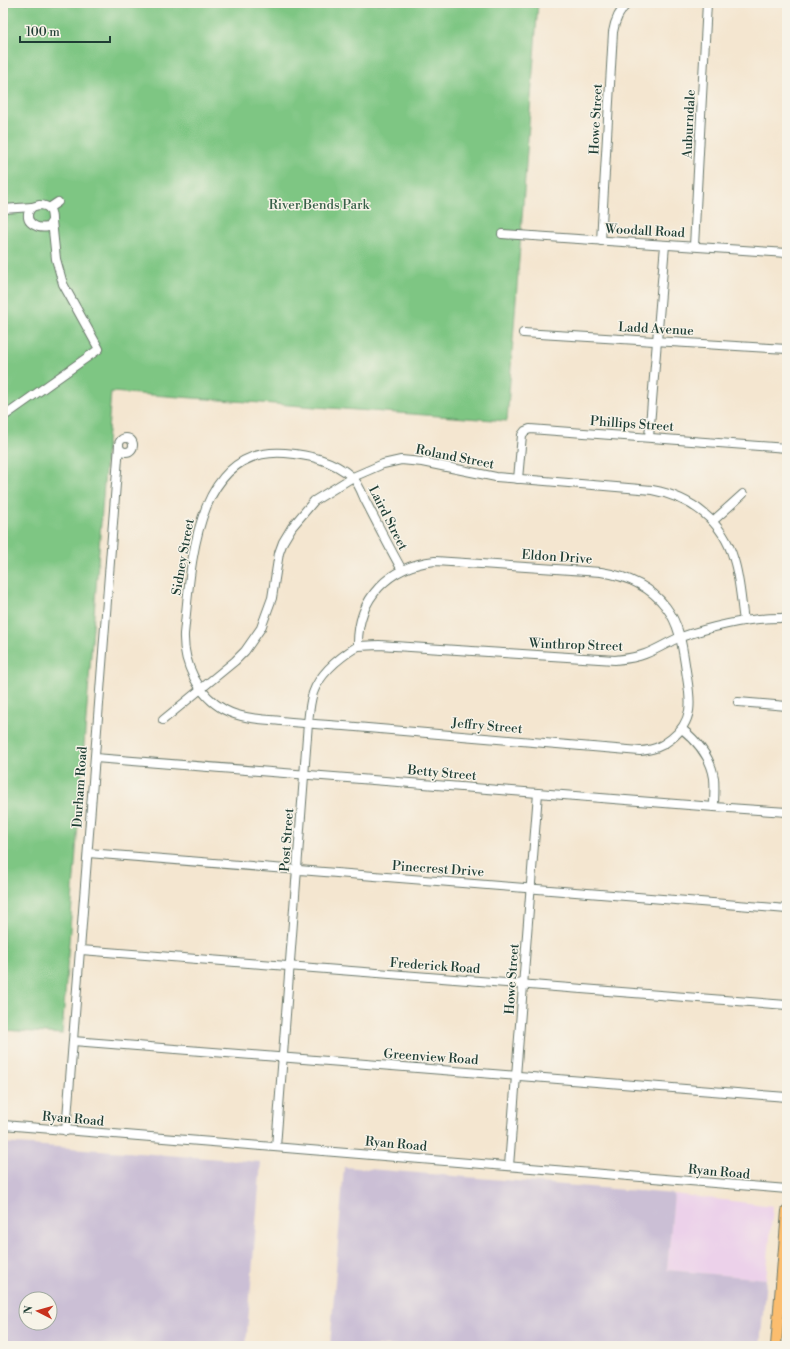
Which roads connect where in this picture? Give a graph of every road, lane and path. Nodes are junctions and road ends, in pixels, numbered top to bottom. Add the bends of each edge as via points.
1 (628, 3) edge
2 (707, 3) edge
3 (58, 202) dead end
4 (22, 207) junction
5 (32, 207) junction
6 (49, 208) junction
7 (3, 209) edge
8 (28, 215) junction
9 (50, 226) junction
10 (502, 234) dead end
11 (601, 241) junction
12 (665, 245) junction
13 (694, 246) junction
14 (787, 253) edge
15 (523, 333) dead end
16 (656, 340) junction
17 (787, 349) edge
18 (3, 417) edge
19 (649, 437) junction
20 (119, 445) junction
21 (787, 448) edge
22 (129, 452) junction
23 (118, 457) junction
24 (353, 477) junction
25 (518, 479) junction
26 (743, 494) dead end
27 (713, 521) junction
28 (402, 570) junction
29 (787, 618) edge
30 (744, 621) junction
31 (680, 638) junction
32 (358, 646) junction
33 (201, 688) junction
34 (738, 702) dead end
35 (787, 706) edge
36 (162, 720) dead end
37 (308, 723) junction
38 (682, 729) junction
39 (94, 758) junction
40 (304, 774) junction
41 (538, 793) junction
42 (714, 807) junction
43 (787, 812) edge
44 (88, 853) junction
45 (296, 870) junction
46 (531, 888) junction
47 (787, 909) edge
48 (80, 950) junction
49 (289, 967) junction
50 (523, 985) junction
51 (787, 1005) edge
52 (73, 1041) junction
53 (282, 1058) junction
54 (516, 1076) junction
55 (787, 1097) edge
56 (3, 1125) edge
57 (66, 1131) junction
58 (276, 1147) junction
59 (509, 1166) junction
60 (787, 1189) edge
61 (787, 1211) edge
62 (776, 1346) edge

1 - 11 street, Howe Street via 618,16 613,32
2 - 13 street, Auburndale
3 - 6 street
4 - 5 street
4 - 7 street
4 - 8 street
5 - 6 street via 42,205
5 - 8 street
6 - 9 street via 52,214
8 - 9 street via 34,226
9 - 18 street via 63,284 99,348
10 - 11 street, Woodall Road
11 - 12 street, Woodall Road
12 - 13 street, Woodall Road
12 - 16 street
13 - 14 street, Woodall Road
15 - 16 street, Ladd Avenue
16 - 17 street, Ladd Avenue
16 - 19 street
19 - 21 street, Phillips Street
19 - 25 street, Phillips Street via 530,429 522,435
20 - 22 street via 122,451
20 - 22 street via 122,439 130,438 134,447
20 - 23 street, Durham Road
22 - 23 street
23 - 39 street, Durham Road
24 - 25 street, Roland Street via 383,464 401,460
24 - 28 street, Laird Street
24 - 33 street, Roland Street via 314,501 301,514 279,553 272,598 261,628 245,651
24 - 33 street, Sidney Street via 317,458 270,453 254,455 240,462 218,486 208,503 198,531 189,583 183,645 191,671
25 - 27 street, Roland Street via 663,492 688,502
26 - 27 street
27 - 30 street, Roland Street via 726,540 735,562
28 - 31 street, Eldon Drive via 426,562 447,561 614,574 643,586 661,601 674,620
28 - 32 street via 380,586 366,604 358,635
29 - 30 street, Winthrop Street
30 - 31 street, Winthrop Street
31 - 32 street, Winthrop Street via 645,654 615,660 379,645
31 - 38 street via 690,700 687,720
32 - 37 street, Post Street via 325,673 317,684 310,704
33 - 36 street, Roland Street
33 - 37 street, Jeffry Street via 222,709 235,714 251,718
34 - 35 street
37 - 38 street, Jeffry Street via 640,750 660,747
37 - 40 street, Post Street
38 - 42 street via 699,746 712,769
39 - 40 street, Betty Street
39 - 44 street, Durham Road
40 - 41 street, Betty Street
40 - 45 street, Post Street
41 - 42 street, Betty Street
41 - 46 street, Howe Street
42 - 43 street, Betty Street
44 - 45 street, Pinecrest Drive
44 - 48 street, Durham Road
45 - 46 street, Pinecrest Drive
45 - 49 street, Post Street
46 - 47 street, Pinecrest Drive
46 - 50 street, Howe Street
48 - 49 street, Frederick Road
48 - 52 street, Durham Road
49 - 50 street, Frederick Road
49 - 53 street, Post Street
50 - 51 street, Frederick Road
50 - 54 street, Howe Street
52 - 53 street, Greenview Road
52 - 57 street, Durham Road
53 - 54 street, Greenview Road
53 - 58 street, Post Street
54 - 55 street, Greenview Road
54 - 59 street, Howe Street
56 - 57 street, Ryan Road
57 - 58 street, Ryan Road
58 - 59 street, Ryan Road
59 - 60 street, Ryan Road
61 - 62 main road

